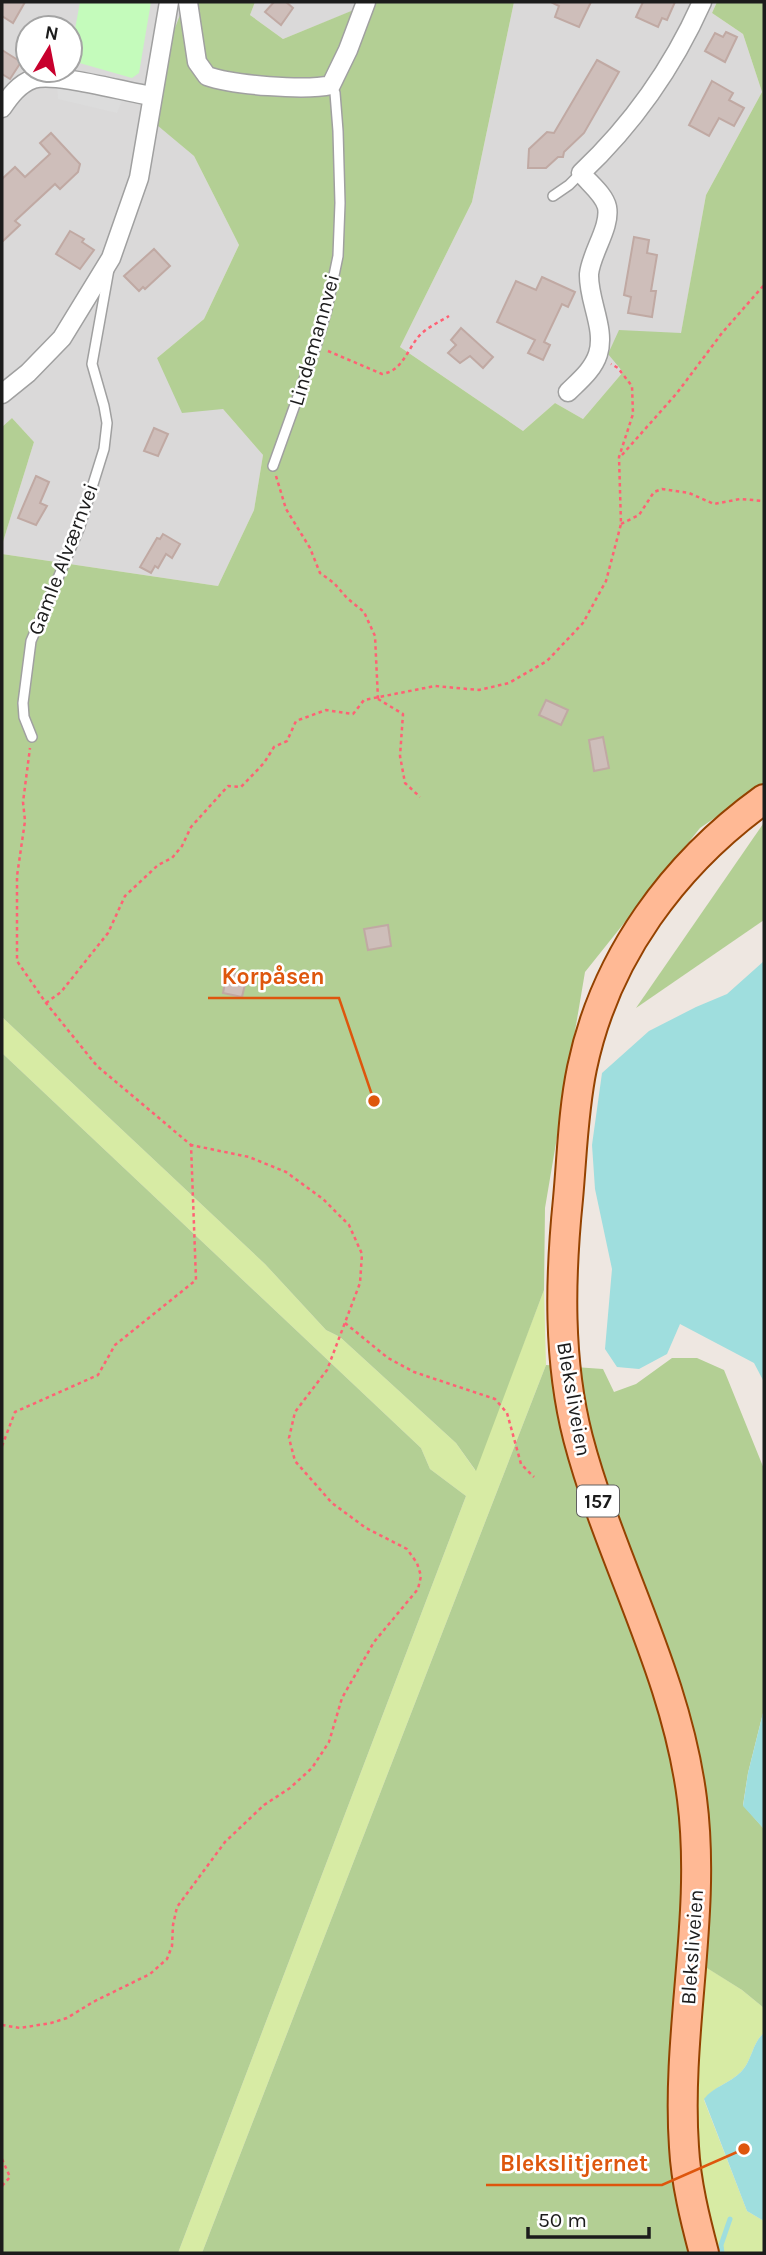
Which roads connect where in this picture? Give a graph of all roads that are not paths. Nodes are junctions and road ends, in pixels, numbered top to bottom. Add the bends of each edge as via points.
1 (169, 2) edge
2 (188, 2) edge
3 (366, 2) edge
4 (702, 2) edge
5 (331, 85) junction
6 (152, 96) junction
7 (2, 108) edge
8 (581, 173) junction
9 (553, 196) dead end
10 (111, 258) junction
11 (568, 393) dead end
12 (2, 394) edge
13 (274, 466) road end
14 (32, 737) road end
15 (764, 799) edge
16 (704, 2253) edge

1 - 6 street, Gamle Alværnvei
2 - 5 street via 197,62 207,76 276,87
3 - 5 street
4 - 8 street via 682,45 646,102
5 - 13 lane, Lindemannvei via 338,131 338,256 316,346
6 - 7 street via 44,77 23,84
6 - 10 street, Gamle Alværnvei via 139,178
8 - 9 lane
8 - 11 street via 604,200 607,211 589,275 599,351
10 - 12 street, Gamle Alværnvei via 62,338
10 - 14 lane, Gamle Alværnvei via 92,364 107,423 103,449 79,529 31,640 23,703
15 - 16 main road, Bleksliveien / 157 via 732,822 676,880 635,935 610,980 581,1072 562,1276 565,1359 578,1437 668,1692 692,1794 696,1890 683,2137

